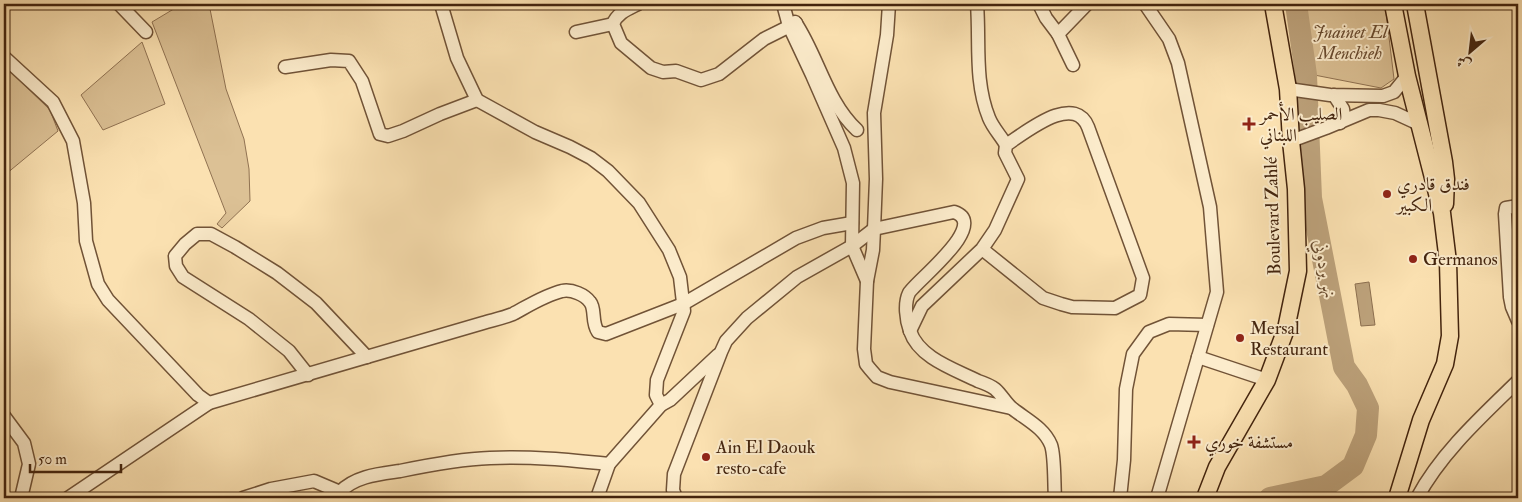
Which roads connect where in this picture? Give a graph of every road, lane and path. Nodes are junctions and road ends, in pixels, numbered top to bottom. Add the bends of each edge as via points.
1 (119, 4) edge
2 (441, 4) edge
3 (638, 4) edge
4 (889, 4) edge
5 (977, 4) edge
6 (1039, 4) edge
7 (1087, 4) edge
8 (1144, 4) edge
9 (1273, 4) edge
10 (1394, 4) edge
11 (1415, 4) edge
12 (784, 7) edge
13 (613, 24) junction
14 (792, 24) junction
15 (146, 32) dead end
16 (576, 32) dead end
17 (1058, 34) junction
18 (4, 57) edge
19 (1073, 65) dead end
20 (285, 66) dead end
21 (1407, 76) junction
22 (1292, 90) junction
23 (1332, 95) junction
24 (477, 100) junction
25 (1338, 124) junction
26 (1419, 124) junction
27 (857, 130) junction
28 (873, 133) junction
29 (1297, 138) junction
30 (842, 144) junction
31 (1006, 145) junction
32 (876, 179) junction
33 (853, 183) junction
34 (1518, 206) edge
35 (1442, 213) junction
36 (852, 223) junction
37 (874, 229) junction
38 (852, 246) junction
39 (982, 249) junction
40 (867, 281) junction
41 (683, 304) junction
42 (1518, 321) edge
43 (1207, 325) junction
44 (910, 331) junction
45 (721, 352) junction
46 (367, 357) junction
47 (1198, 357) junction
48 (308, 375) junction
49 (1267, 380) junction
50 (1518, 381) edge
51 (209, 403) junction
52 (661, 405) junction
53 (1011, 408) junction
54 (4, 416) edge
55 (609, 464) junction
56 (340, 495) edge
57 (21, 498) edge
58 (68, 498) edge
59 (243, 498) edge
60 (597, 498) edge
61 (676, 498) edge
62 (1055, 498) edge
63 (1120, 498) edge
64 (1157, 498) edge
65 (1205, 498) edge
66 (1397, 498) edge
67 (1418, 498) edge

1 - 15 street
2 - 24 street via 457,58
3 - 13 street via 619,14
4 - 28 street
5 - 31 street via 982,94 990,120
6 - 17 street
7 - 17 street
8 - 43 street via 1169,39 1178,63 1210,207 1217,292
9 - 22 main road, Boulevard Zahlé
10 - 21 main road
11 - 35 main road via 1444,162 1446,200
12 - 14 street
13 - 14 street via 621,43 651,68 663,72 676,71 701,80 719,74 764,39
13 - 16 street
14 - 27 street via 828,89
14 - 30 street
17 - 19 street
18 - 51 street via 53,102 73,141 84,203 86,242 98,284 108,300
20 - 24 street via 349,61 362,81 380,134 388,136
21 - 23 street via 1390,94 1383,96
21 - 26 main road
22 - 23 street
22 - 29 main road, Boulevard Zahlé
23 - 25 street via 1343,108 1344,116
24 - 41 street via 570,147 608,171 639,203 669,250 680,278
25 - 26 street via 1369,110 1379,110 1403,115
25 - 29 street
26 - 35 main road
27 - 28 street
27 - 30 street
28 - 32 street
29 - 49 main road, Boulevard Zahlé via 1298,271 1286,329
30 - 33 street
31 - 39 street via 1005,153 1018,179 995,230
31 - 39 street via 1057,114 1076,114 1086,122 1142,278 1140,295 1115,308 1061,304 1042,298
32 - 33 street
32 - 37 street
33 - 36 street
34 - 42 street via 1506,208 1505,214 1510,297
35 - 66 main road via 1448,262 1449,349 1421,420
36 - 38 street
36 - 41 street via 823,228 796,238
37 - 38 street
37 - 40 street
37 - 44 street via 954,212 963,218 960,239 909,294 906,303
38 - 40 street
38 - 45 street via 797,277 747,318 726,341
39 - 44 street via 922,306
40 - 53 street via 864,349 866,364 877,377
41 - 46 street via 606,334 598,332 594,326 590,302 576,293 564,291 510,315
41 - 52 street via 684,311 657,380 656,395
43 - 47 street
43 - 63 street via 1169,324 1149,332 1133,354 1126,389
44 - 53 street via 924,352 995,389
45 - 52 street
45 - 61 street via 674,474
46 - 48 street
46 - 48 street via 316,303 252,257 211,234 197,234 185,244 175,256 176,266 183,277 256,325 289,351
47 - 49 street
47 - 64 street
48 - 51 street
49 - 65 main road, Boulevard Zahlé via 1217,467
50 - 67 street via 1449,453
51 - 58 street
52 - 55 street
53 - 62 street via 1045,434 1052,447
54 - 57 street via 24,443 29,464
55 - 56 street via 490,458 440,463 367,476 346,486
55 - 60 street
56 - 59 street via 314,481

